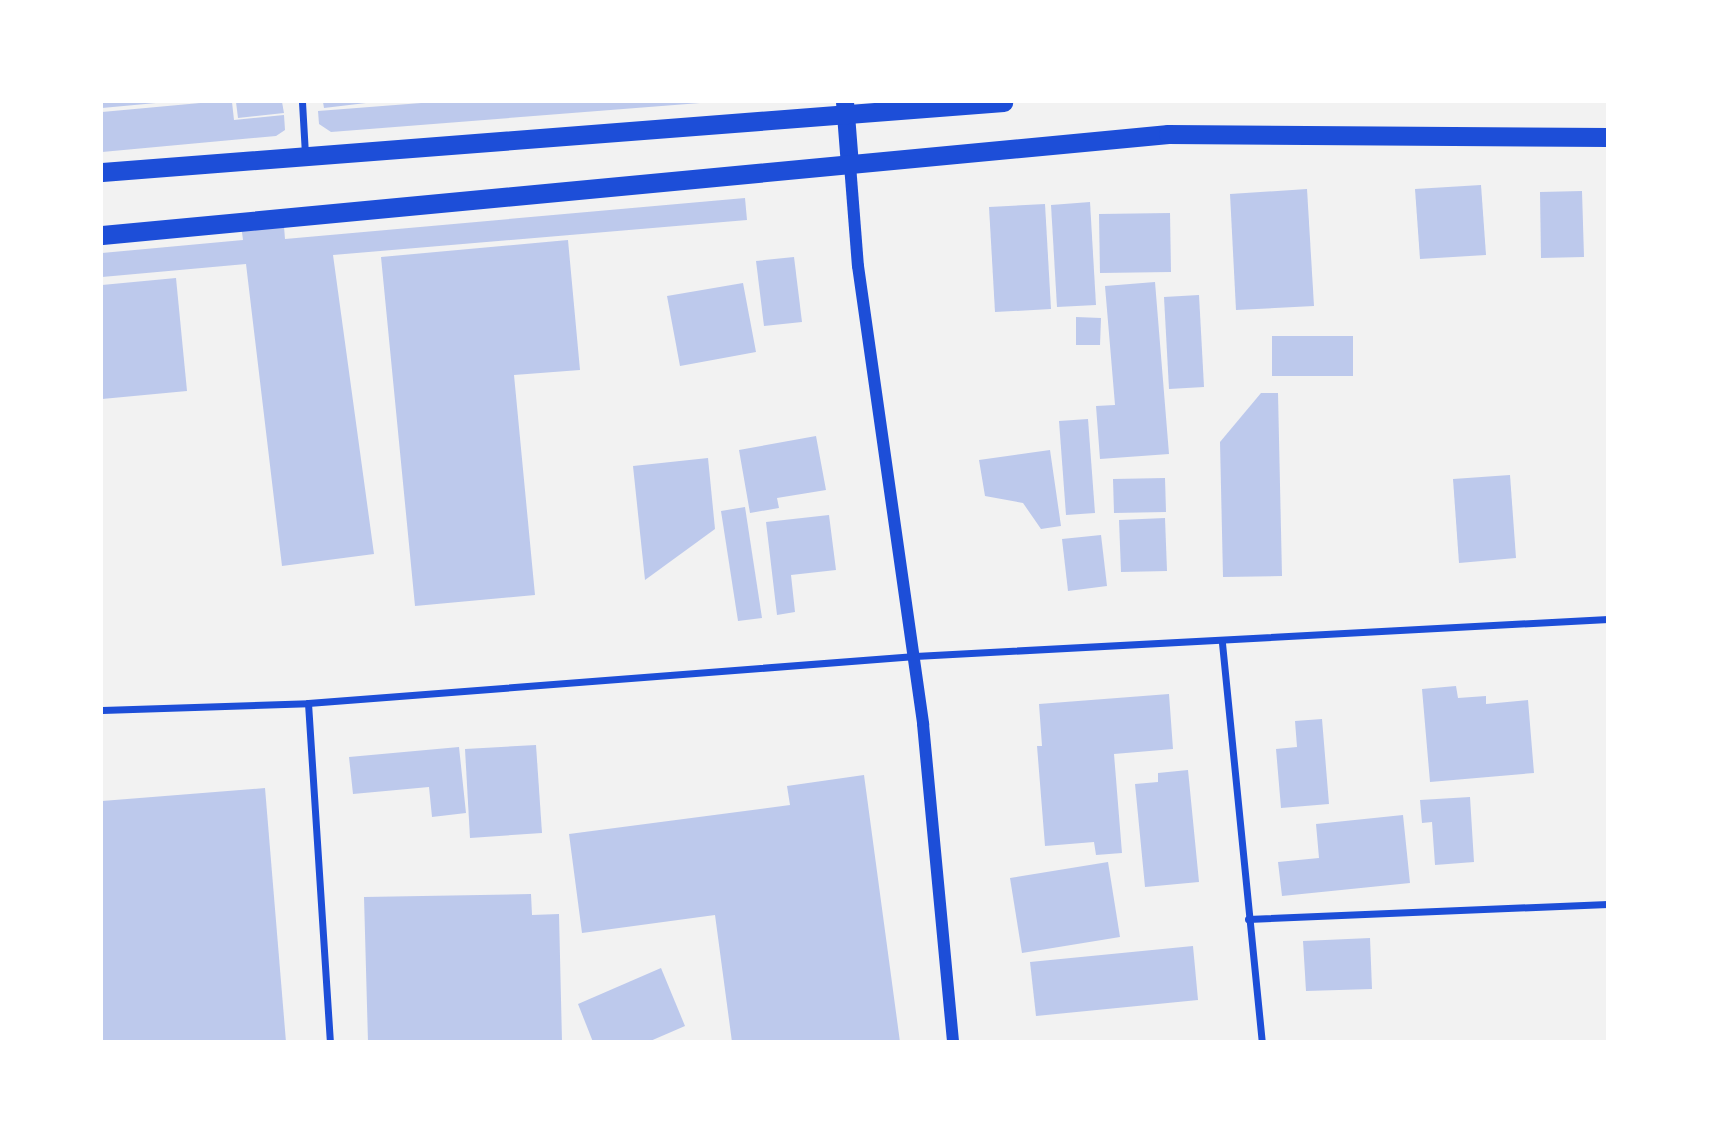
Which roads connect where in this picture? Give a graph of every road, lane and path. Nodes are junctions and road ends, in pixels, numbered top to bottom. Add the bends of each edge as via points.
1 (302, 102) edge
2 (1003, 102) edge
3 (846, 109) edge
4 (1608, 136) edge
5 (305, 155) junction
6 (850, 165) junction
7 (102, 172) edge
8 (102, 235) edge
9 (1608, 620) edge
10 (1222, 643) junction
11 (915, 656) junction
12 (308, 703) junction
13 (102, 710) edge
14 (1608, 904) edge
15 (1248, 919) junction
16 (330, 1041) edge
17 (953, 1041) edge
18 (1262, 1041) edge

1 - 5 street
2 - 3 highway
3 - 5 highway
3 - 6 main road
4 - 6 highway via 1168,134
5 - 7 highway
6 - 8 highway
6 - 11 street via 858,266
9 - 10 street
10 - 11 street
10 - 15 street
11 - 12 street
11 - 17 street
12 - 13 street
12 - 16 street
14 - 15 street
15 - 18 street

